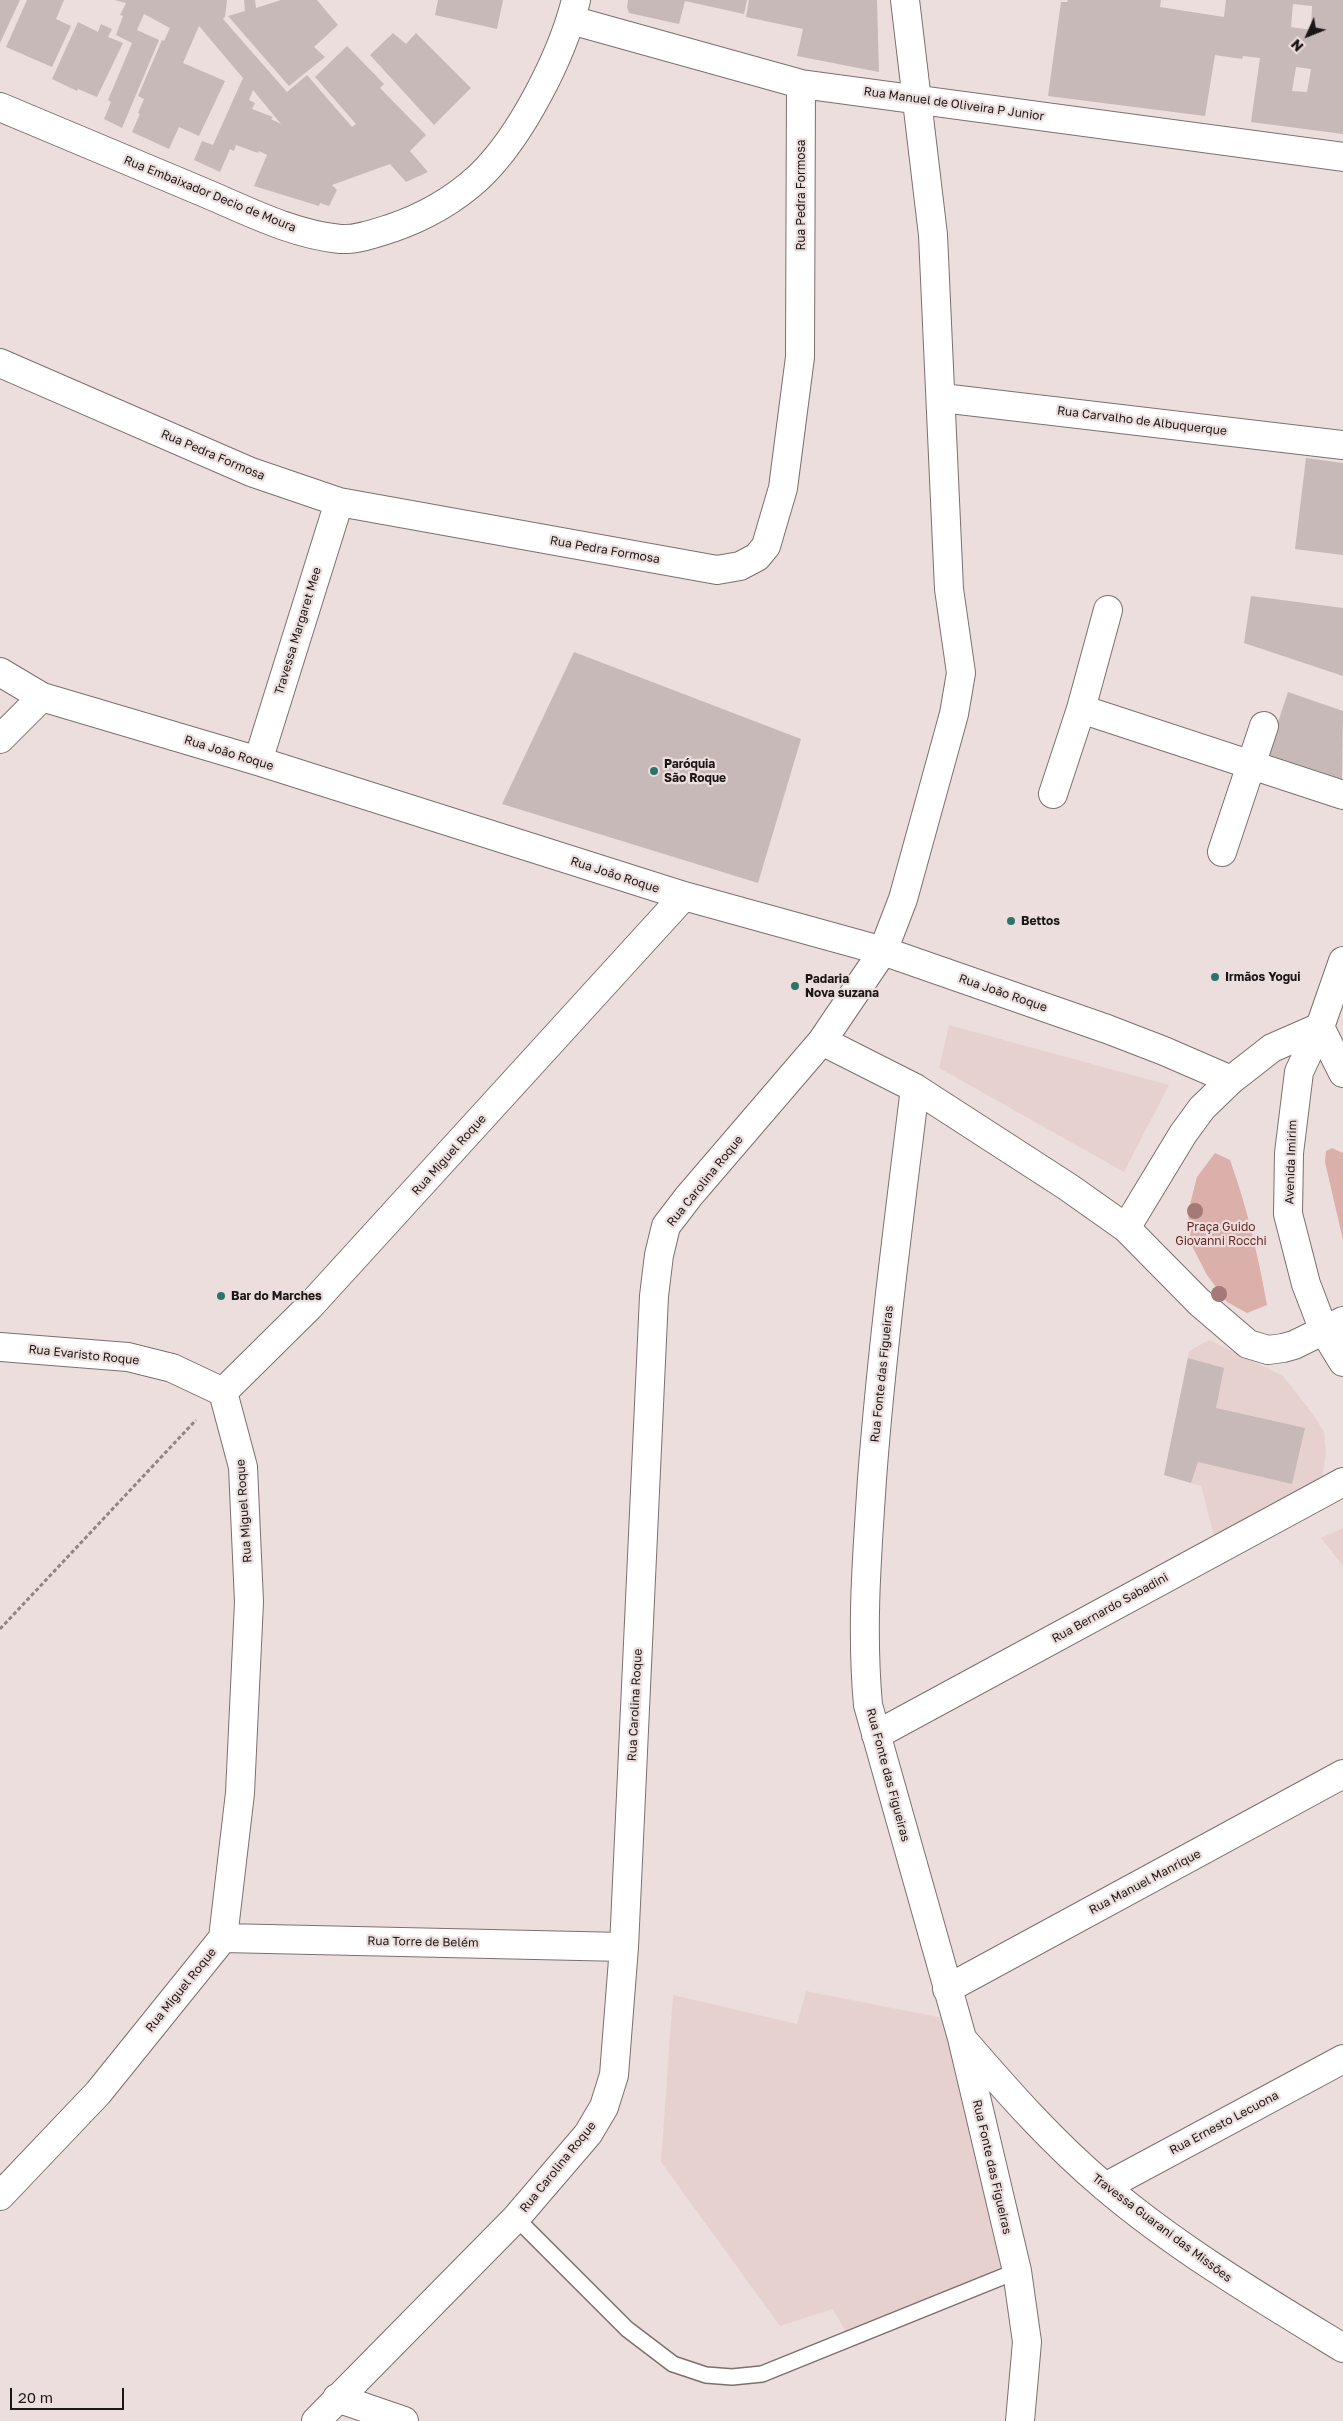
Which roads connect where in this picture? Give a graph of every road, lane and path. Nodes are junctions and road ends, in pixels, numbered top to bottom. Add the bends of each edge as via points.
1 (905, 0) edge
2 (573, 10) edge
3 (801, 84) junction
4 (918, 98) junction
5 (0, 107) edge
6 (1343, 157) edge
7 (0, 363) edge
8 (942, 398) junction
9 (1343, 445) edge
10 (339, 502) junction
11 (1108, 610) dead end
12 (0, 672) edge
13 (42, 697) junction
14 (1081, 709) junction
15 (1264, 726) dead end
16 (0, 739) edge
17 (258, 761) junction
18 (1251, 765) junction
19 (1053, 794) dead end
20 (1343, 795) edge
21 (1222, 852) dead end
22 (684, 896) junction
23 (883, 951) junction
24 (1343, 961) edge
25 (1320, 1026) junction
26 (822, 1041) junction
27 (1343, 1073) edge
28 (1231, 1080) junction
29 (915, 1088) junction
30 (1126, 1228) junction
31 (1334, 1326) edge
32 (0, 1347) edge
33 (1343, 1362) edge
34 (223, 1392) junction
35 (1343, 1482) edge
36 (0, 1629) edge
37 (876, 1735) junction
38 (1343, 1774) edge
39 (223, 1938) junction
40 (624, 1947) junction
41 (947, 1989) junction
42 (962, 2038) junction
43 (1343, 2060) edge
44 (1105, 2187) junction
45 (0, 2196) edge
46 (516, 2218) junction
47 (1017, 2271) junction
48 (1343, 2348) edge
49 (338, 2398) junction
50 (316, 2421) edge
51 (404, 2421) edge
52 (1020, 2421) edge

1 - 4 street, Rua Carolina Roque
2 - 3 street, Rua Manuel de Oliveira P Junior
2 - 5 street, Rua Embaixador Decio de Moura via 538,95 510,139 479,176 446,203 410,222 372,234 342,239 288,228
3 - 4 street, Rua Manuel de Oliveira P Junior
3 - 10 street, Rua Pedra Formosa via 800,357 783,488 766,546 756,556 740,566 717,570
4 - 6 street, Rua Manuel de Oliveira P Junior
4 - 8 street, Rua Carolina Roque via 934,235
7 - 10 street, Rua Pedra Formosa via 250,472
8 - 9 street, Rua Carvalho de Albuquerque
8 - 23 street, Rua Carolina Roque via 949,589 961,673 954,714 903,899
10 - 17 street, Travessa Margaret Mee
11 - 14 street
12 - 13 street, Rua João Roque
13 - 16 street
13 - 17 street, Rua João Roque
14 - 18 street
14 - 19 street
15 - 18 street
17 - 22 street, Rua João Roque
18 - 20 street
18 - 21 street
22 - 23 street, Rua João Roque
22 - 34 street, Rua Miguel Roque via 323,1293
23 - 26 street, Rua Carolina Roque
23 - 28 street, Rua João Roque via 1107,1029
24 - 25 street, Avenida Imirim
25 - 27 street
25 - 28 street via 1272,1048
25 - 31 street, Avenida Imirim via 1299,1072 1294,1099 1288,1214 1306,1284
26 - 29 street
26 - 40 street, Rua Carolina Roque via 666,1226 659,1255 653,1306
28 - 30 street via 1202,1108 1183,1134
29 - 30 street
29 - 37 street, Rua Fonte das Figueiras via 879,1384 864,1594 863,1653 868,1705
30 - 31 street via 1199,1302 1248,1344 1268,1350 1283,1348
31 - 33 street, Avenida Imirim
32 - 34 street, Rua Evaristo Roque via 128,1357 172,1368
34 - 36 path
34 - 39 street, Rua Miguel Roque via 243,1466 249,1602 240,1793
35 - 37 street, Rua Bernardo Sabadini
37 - 41 street, Rua Fonte das Figueiras
38 - 41 street, Rua Manuel Manrique
39 - 40 street, Rua Torre de Belém
39 - 45 street, Rua Miguel Roque via 98,2093
40 - 46 street, Rua Carolina Roque via 614,2075 604,2107 588,2134
41 - 42 street, Rua Fonte das Figueiras
42 - 44 street, Travessa Guarani das Missões via 1029,2116
42 - 47 street, Rua Fonte das Figueiras
43 - 44 street, Rua Ernesto Lecuona
44 - 48 street, Travessa Guarani das Missões via 1218,2272
46 - 47 lane via 627,2329 673,2364 706,2375 762,2374
46 - 49 street, Rua Carolina Roque
47 - 52 street, Rua Fonte das Figueiras via 1027,2342
49 - 50 street, Rua Carolina Roque
49 - 51 street

